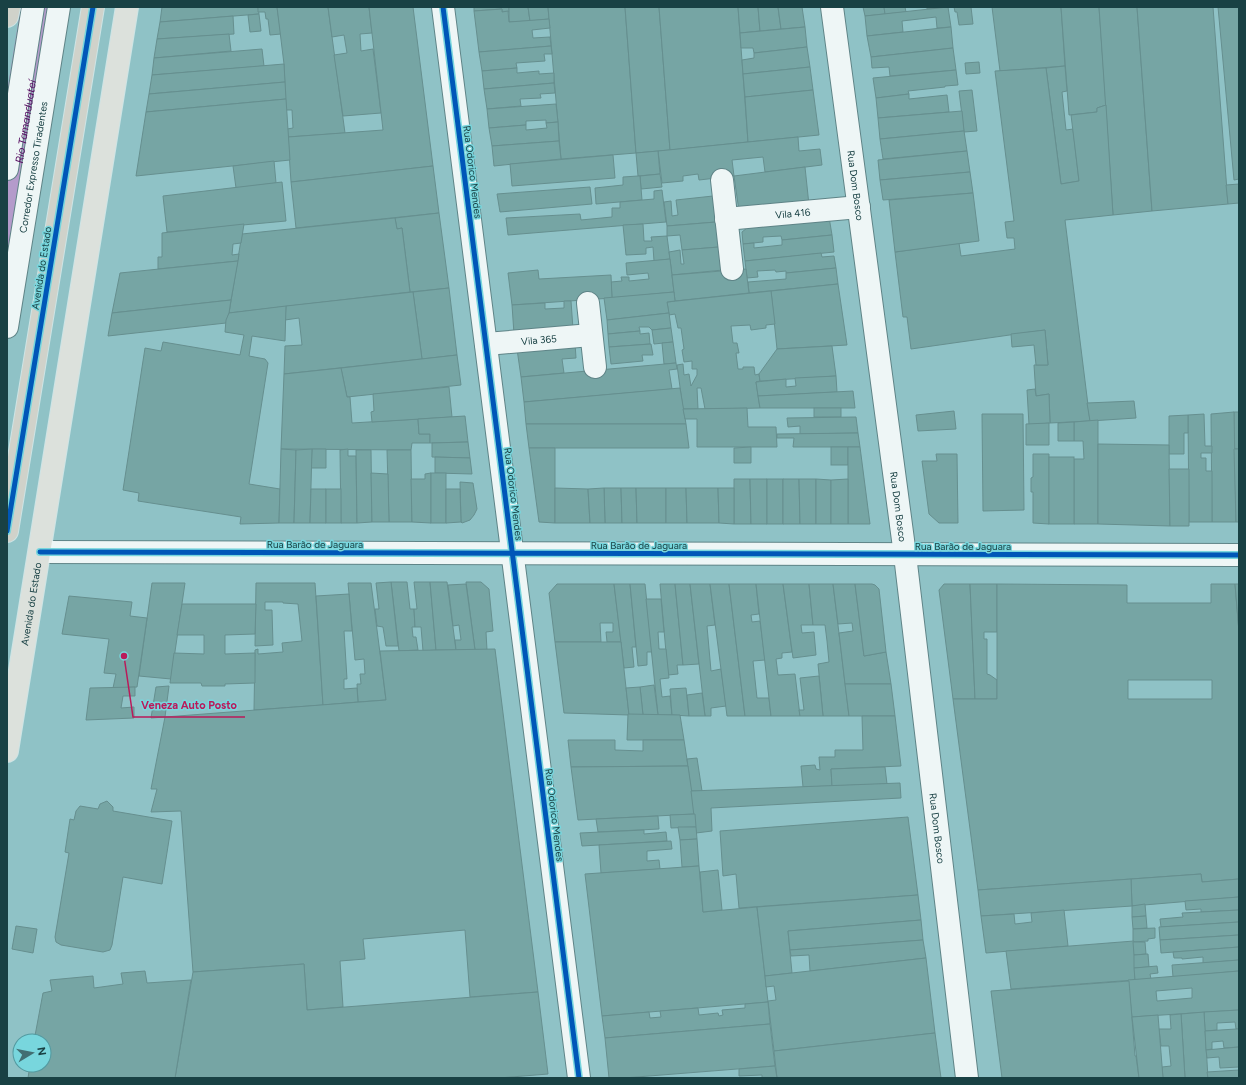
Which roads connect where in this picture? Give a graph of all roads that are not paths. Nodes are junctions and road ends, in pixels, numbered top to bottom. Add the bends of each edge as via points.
1 (9, 7) edge
2 (33, 7) edge
3 (59, 7) edge
4 (93, 7) edge
5 (127, 7) edge
6 (443, 7) edge
7 (832, 7) edge
8 (7, 16) edge
9 (7, 169) edge
10 (722, 180) dead end
11 (859, 207) junction
12 (726, 219) junction
13 (732, 269) dead end
14 (588, 303) dead end
15 (7, 327) edge
16 (591, 335) junction
17 (486, 344) junction
18 (594, 367) dead end
19 (7, 531) edge
20 (40, 552) junction
21 (513, 554) junction
22 (905, 555) junction
23 (1239, 555) edge
24 (7, 750) edge
25 (579, 1078) edge
26 (967, 1078) edge

1 - 8 highway
2 - 9 street
3 - 15 street, Corredor Expresso Tiradentes
4 - 19 highway, Avenida do Estado
5 - 20 main road, Avenida do Estado
6 - 17 street, Rua Odorico Mendes
7 - 11 street, Rua Dom Bosco
10 - 12 street
11 - 12 street, Vila 416
11 - 22 street, Rua Dom Bosco
12 - 13 street
14 - 16 street
16 - 17 street, Vila 365
16 - 18 street
17 - 21 street, Rua Odorico Mendes
20 - 21 street, Rua Barão de Jaguara
20 - 24 main road, Avenida do Estado
21 - 22 street, Rua Barão de Jaguara
21 - 25 street, Rua Odorico Mendes
22 - 23 street, Rua Barão de Jaguara
22 - 26 street, Rua Dom Bosco

